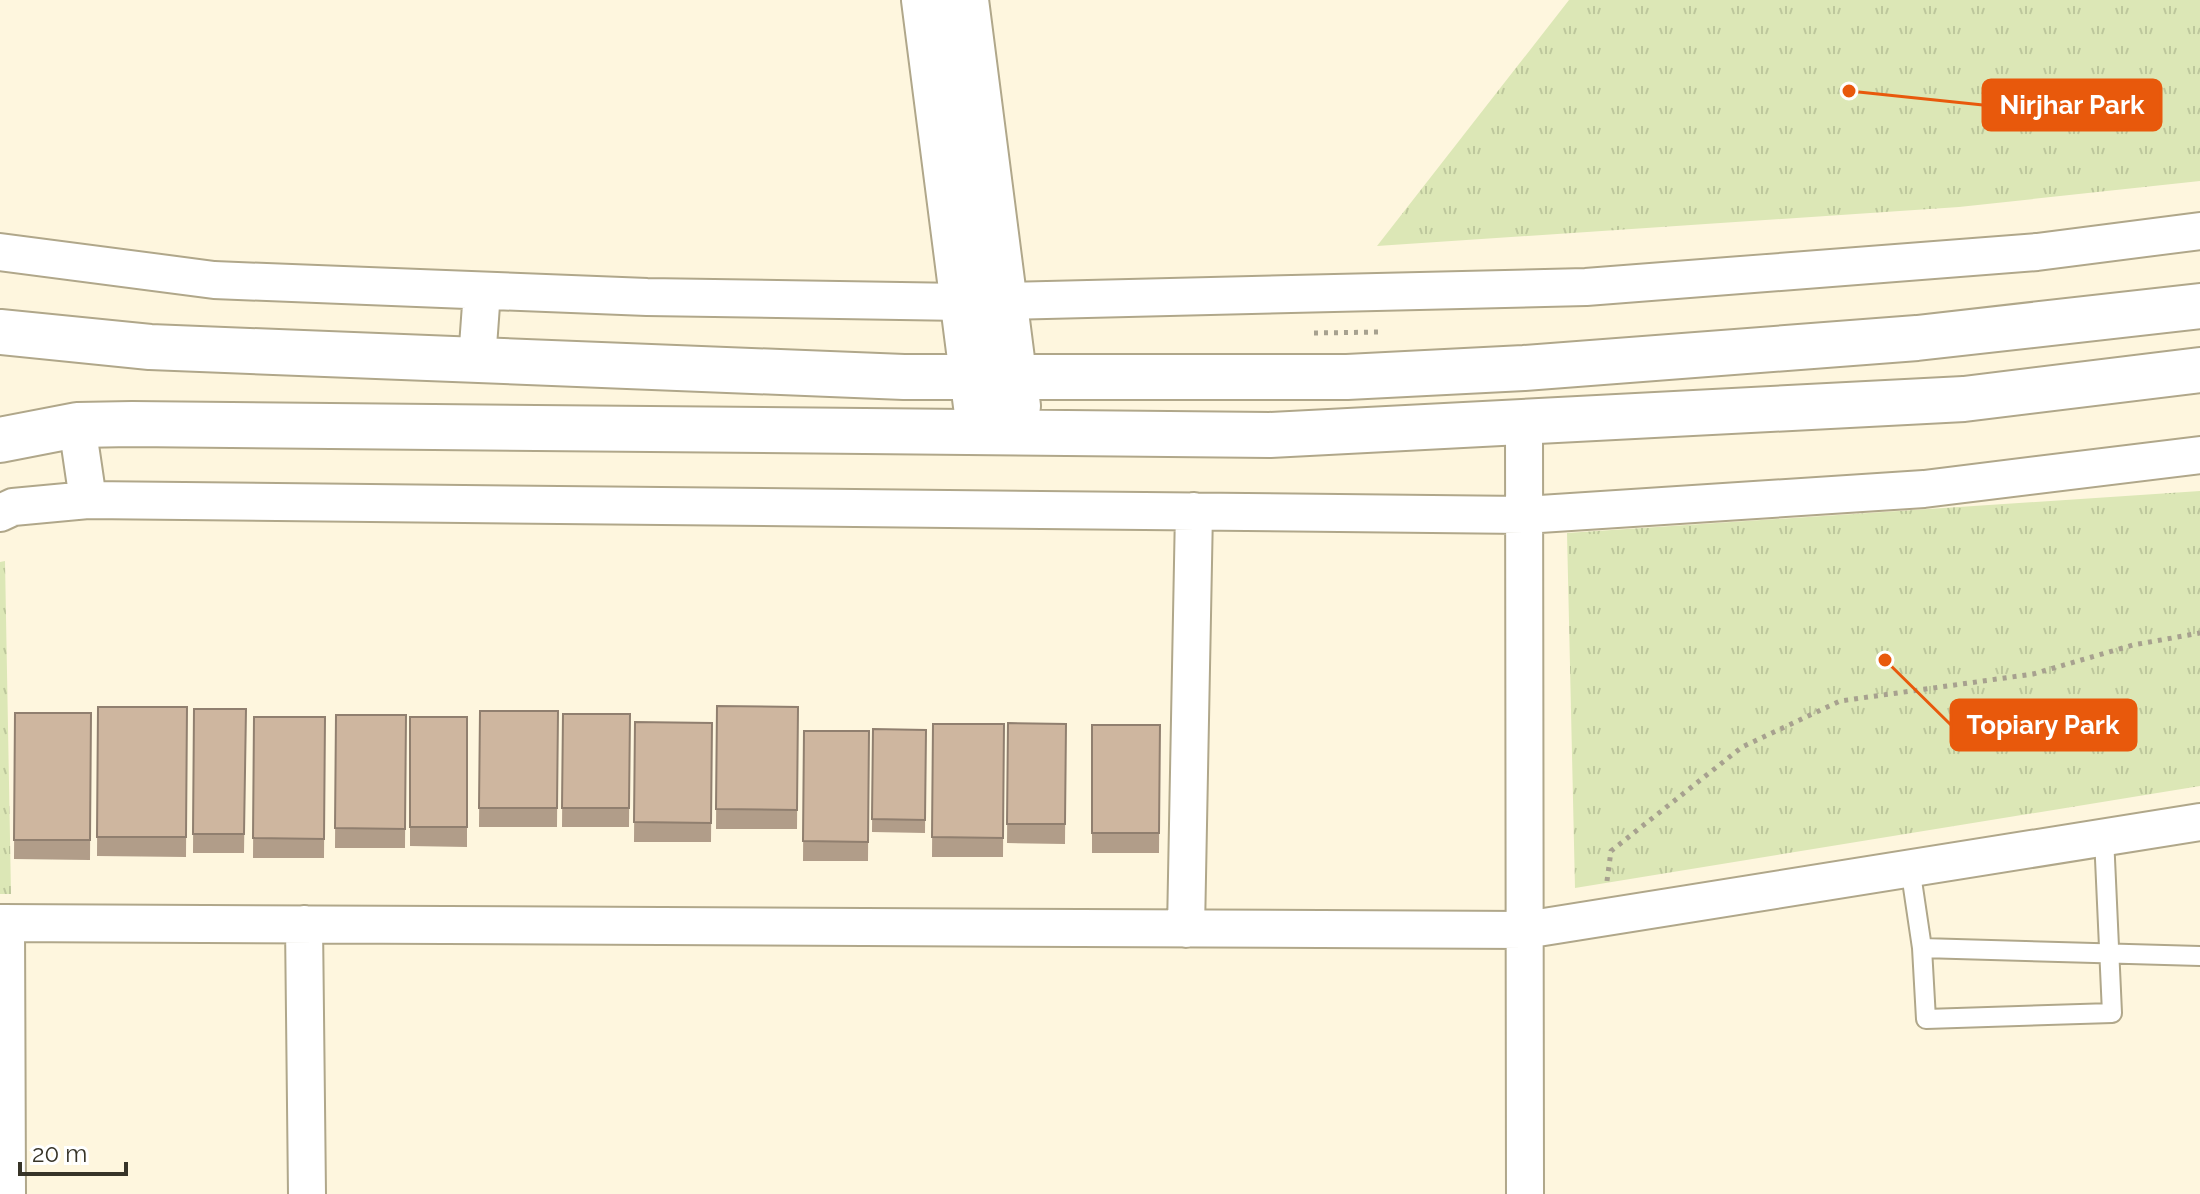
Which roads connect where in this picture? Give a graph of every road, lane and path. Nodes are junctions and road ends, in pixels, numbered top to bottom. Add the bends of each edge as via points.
1 (924, 0) edge
2 (966, 0) edge
3 (2200, 231) edge
4 (0, 252) edge
5 (482, 291) junction
6 (983, 301) junction
7 (2200, 306) edge
8 (0, 332) edge
9 (477, 360) junction
10 (2200, 370) edge
11 (993, 377) junction
12 (1524, 422) junction
13 (77, 425) junction
14 (1000, 432) junction
15 (0, 440) edge
16 (2200, 455) edge
17 (88, 500) junction
18 (1194, 511) junction
19 (0, 513) edge
20 (1524, 515) junction
21 (2200, 633) edge
22 (2200, 822) edge
23 (2104, 837) junction
24 (1910, 867) junction
25 (1604, 918) junction
26 (3, 923) edge
27 (304, 924) junction
28 (1186, 929) junction
29 (1525, 930) junction
30 (1922, 948) junction
31 (2111, 953) junction
32 (2200, 956) edge
33 (7, 1194) edge
34 (307, 1194) edge
35 (1525, 1194) edge

1 - 6 street
2 - 6 street
3 - 6 street via 2037,252 1586,287
4 - 5 street via 214,280
5 - 6 street
5 - 9 street
6 - 11 street
7 - 11 street via 1917,338 1524,368 1347,377
8 - 9 street via 150,347
9 - 11 street
10 - 12 street via 1964,399
11 - 14 street
12 - 14 street via 1270,435
12 - 20 street
13 - 14 street
13 - 15 street
13 - 17 street
16 - 20 street via 1924,489
17 - 18 street
17 - 19 street via 13,507
18 - 20 street
18 - 28 street
20 - 29 street
21 - 25 path via 2133,645 2033,674 1840,701 1742,747 1611,851
22 - 23 street
23 - 24 street
23 - 31 lane
24 - 25 street
24 - 30 lane
25 - 29 street
26 - 27 street
26 - 33 street
27 - 28 street
27 - 34 street
28 - 29 street
29 - 35 street
30 - 31 lane
30 - 31 lane via 1926,1019 2112,1013
31 - 32 lane

